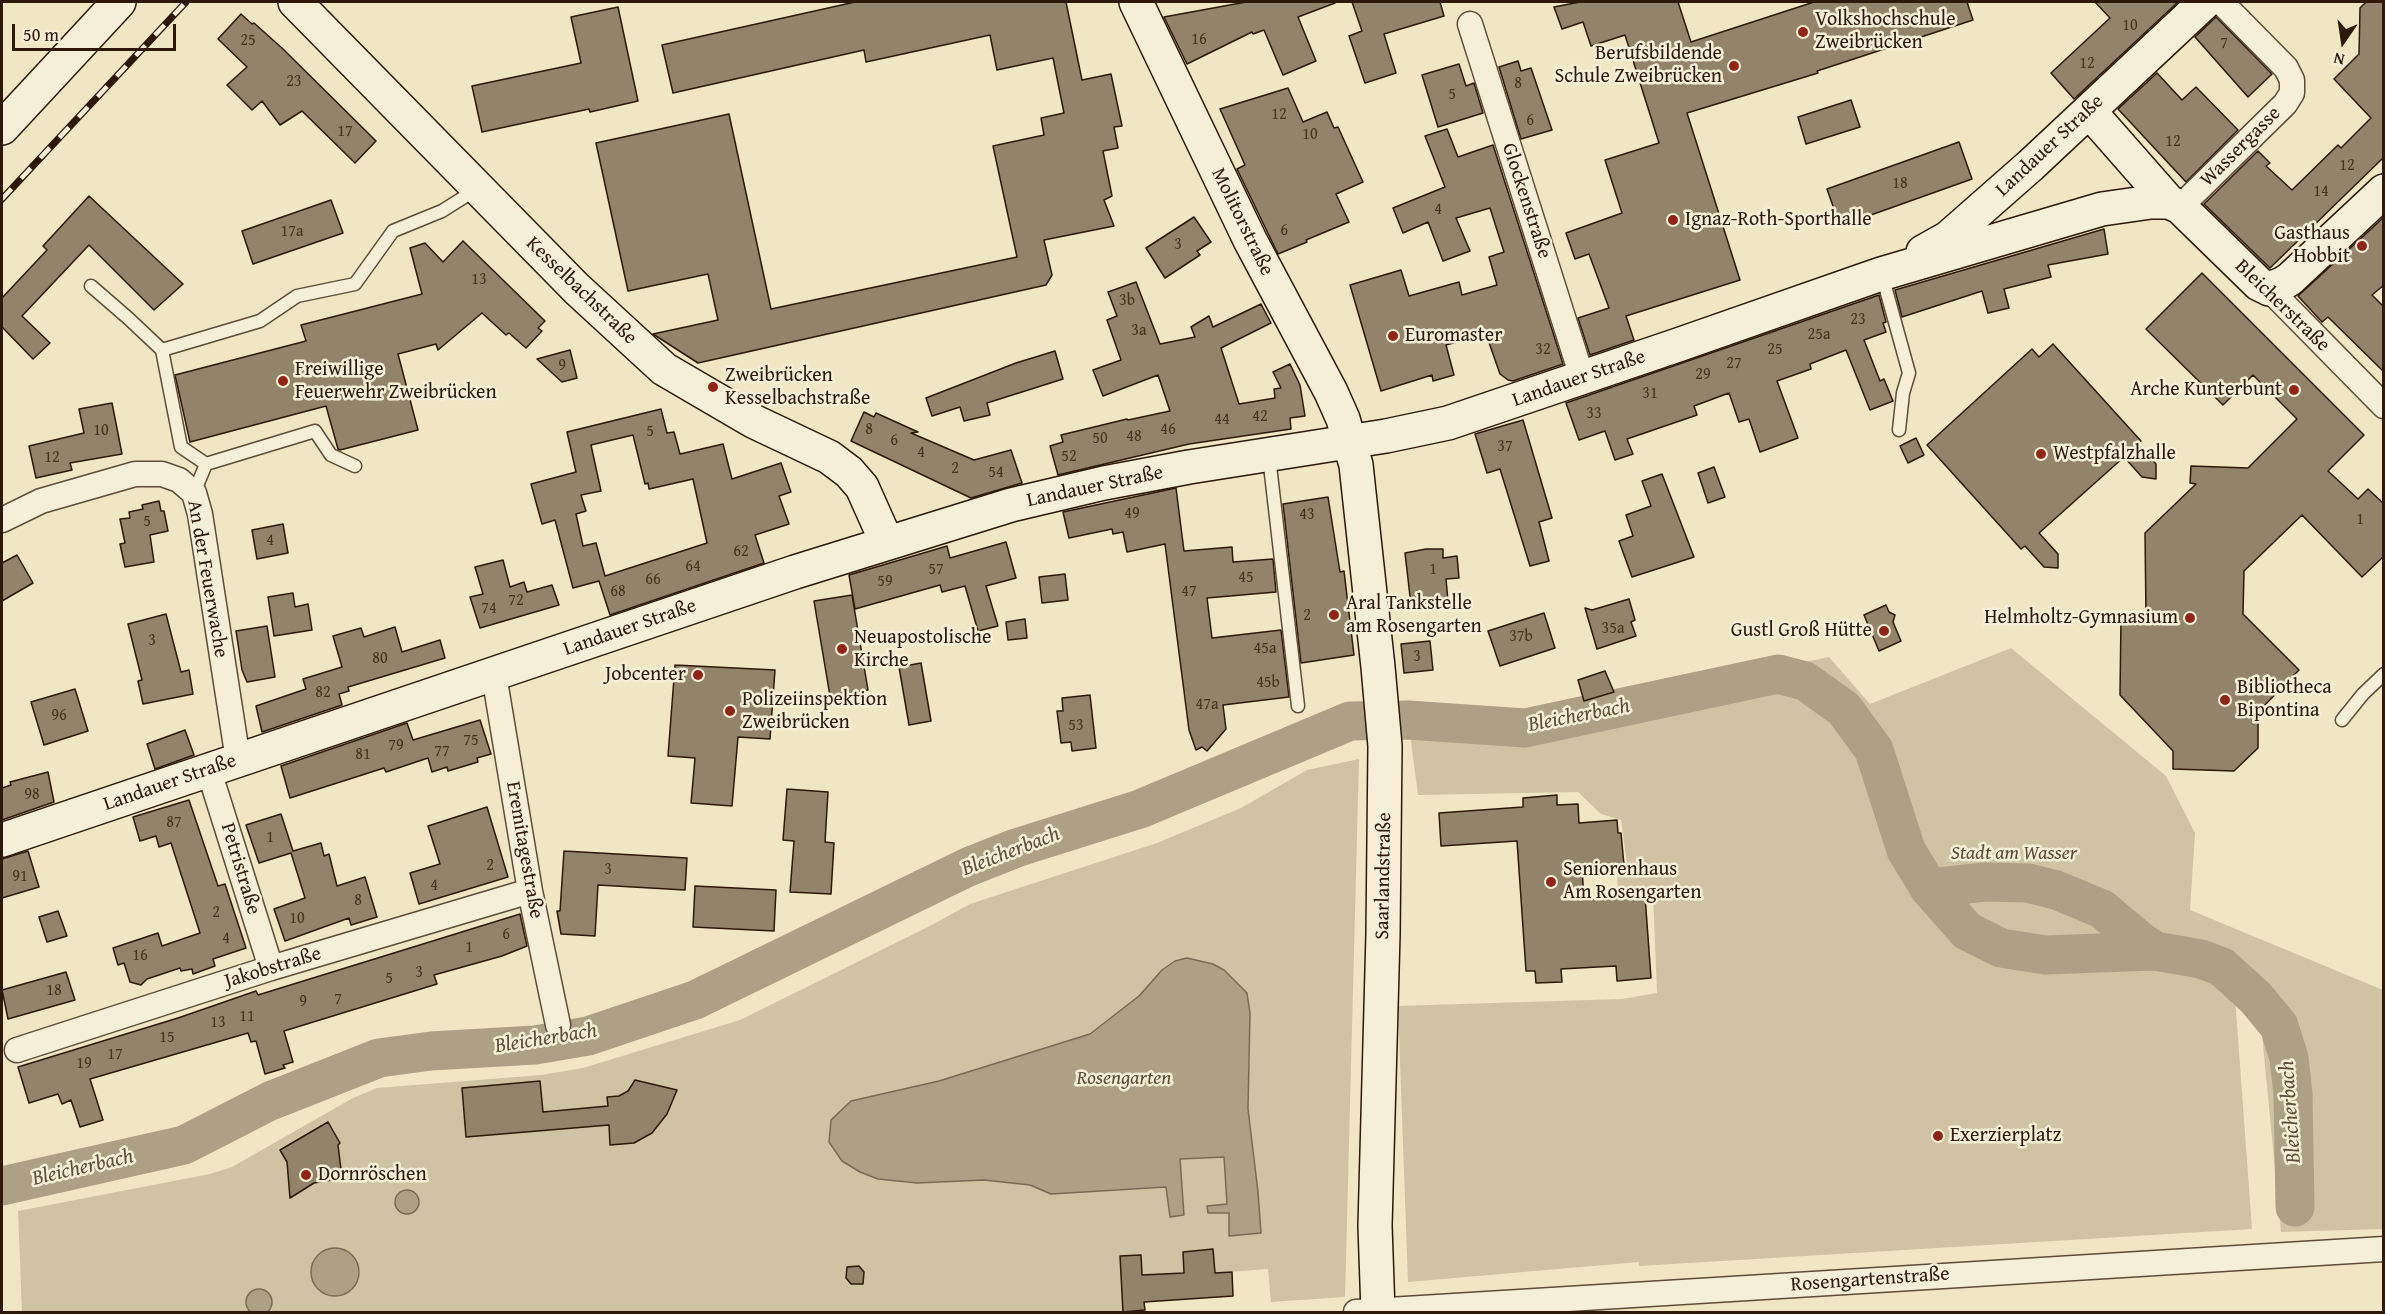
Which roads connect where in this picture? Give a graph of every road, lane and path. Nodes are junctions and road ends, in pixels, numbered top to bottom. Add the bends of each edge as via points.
1 (119, 2) edge
2 (295, 2) edge
3 (1136, 2) edge
4 (2205, 2) edge
5 (2221, 2) edge
6 (1470, 24) dead end
7 (2089, 111) junction
8 (2, 128) edge
9 (478, 189) junction
10 (2384, 191) edge
11 (2175, 205) junction
12 (2102, 209) junction
13 (1980, 210) junction
14 (1881, 274) junction
15 (91, 286) dead end
16 (2269, 289) junction
17 (162, 350) junction
18 (1582, 377) junction
19 (2384, 406) edge
20 (1899, 430) dead end
21 (1351, 442) junction
22 (1269, 455) junction
23 (206, 464) junction
24 (355, 466) dead end
25 (194, 493) junction
26 (2, 520) edge
27 (887, 543) junction
28 (2384, 674) edge
29 (494, 675) junction
30 (1298, 706) dead end
31 (2342, 720) dead end
32 (224, 765) junction
33 (2, 840) edge
34 (530, 891) junction
35 (271, 968) junction
36 (558, 1025) dead end
37 (17, 1050) dead end
38 (2384, 1249) edge
39 (1370, 1312) edge

1 - 8 main road
2 - 9 main road, Kesselbachstraße
3 - 21 main road, Molitorstraße via 1250,240 1331,392
4 - 7 main road, Landauer Straße
5 - 11 street, Wassergasse via 2286,68 2292,80 2292,93 2285,104
6 - 18 street, Glockenstraße
7 - 11 main road, Bleicherstraße
7 - 13 main road, Landauer Straße
9 - 17 lane via 442,211 393,231 355,284 297,296 260,321
9 - 27 main road, Kesselbachstraße via 577,289 664,369 753,421 829,457 849,472 873,507
10 - 16 main road via 2290,279
11 - 12 main road, Landauer Straße via 2151,202
11 - 16 main road, Bleicherstraße
12 - 13 main road
12 - 14 main road, Landauer Straße
13 - 14 main road, Landauer Straße via 1948,238
14 - 18 main road, Landauer Straße
14 - 20 lane via 1909,373
15 - 17 lane
16 - 19 street, Bleicherstraße
17 - 23 lane via 181,447
18 - 21 main road, Landauer Straße via 1448,423
21 - 22 main road, Landauer Straße
21 - 39 main road, Saarlandstraße via 1384,732 1383,934
22 - 27 main road, Landauer Straße via 1104,483 1011,505
22 - 30 lane
23 - 24 lane via 315,431 331,455
23 - 25 lane
25 - 26 street, An der Feuerwache via 179,480 162,474 135,474 41,501
25 - 32 street, An der Feuerwache via 200,514
27 - 29 main road, Landauer Straße
28 - 31 lane
29 - 32 main road, Landauer Straße
29 - 34 street, Eremitagestraße
32 - 33 main road, Landauer Straße
32 - 35 street, Petristraße
34 - 35 street, Jakobstraße
34 - 36 street, Eremitagestraße
35 - 37 street, Jakobstraße
38 - 39 street, Rosengartenstraße

